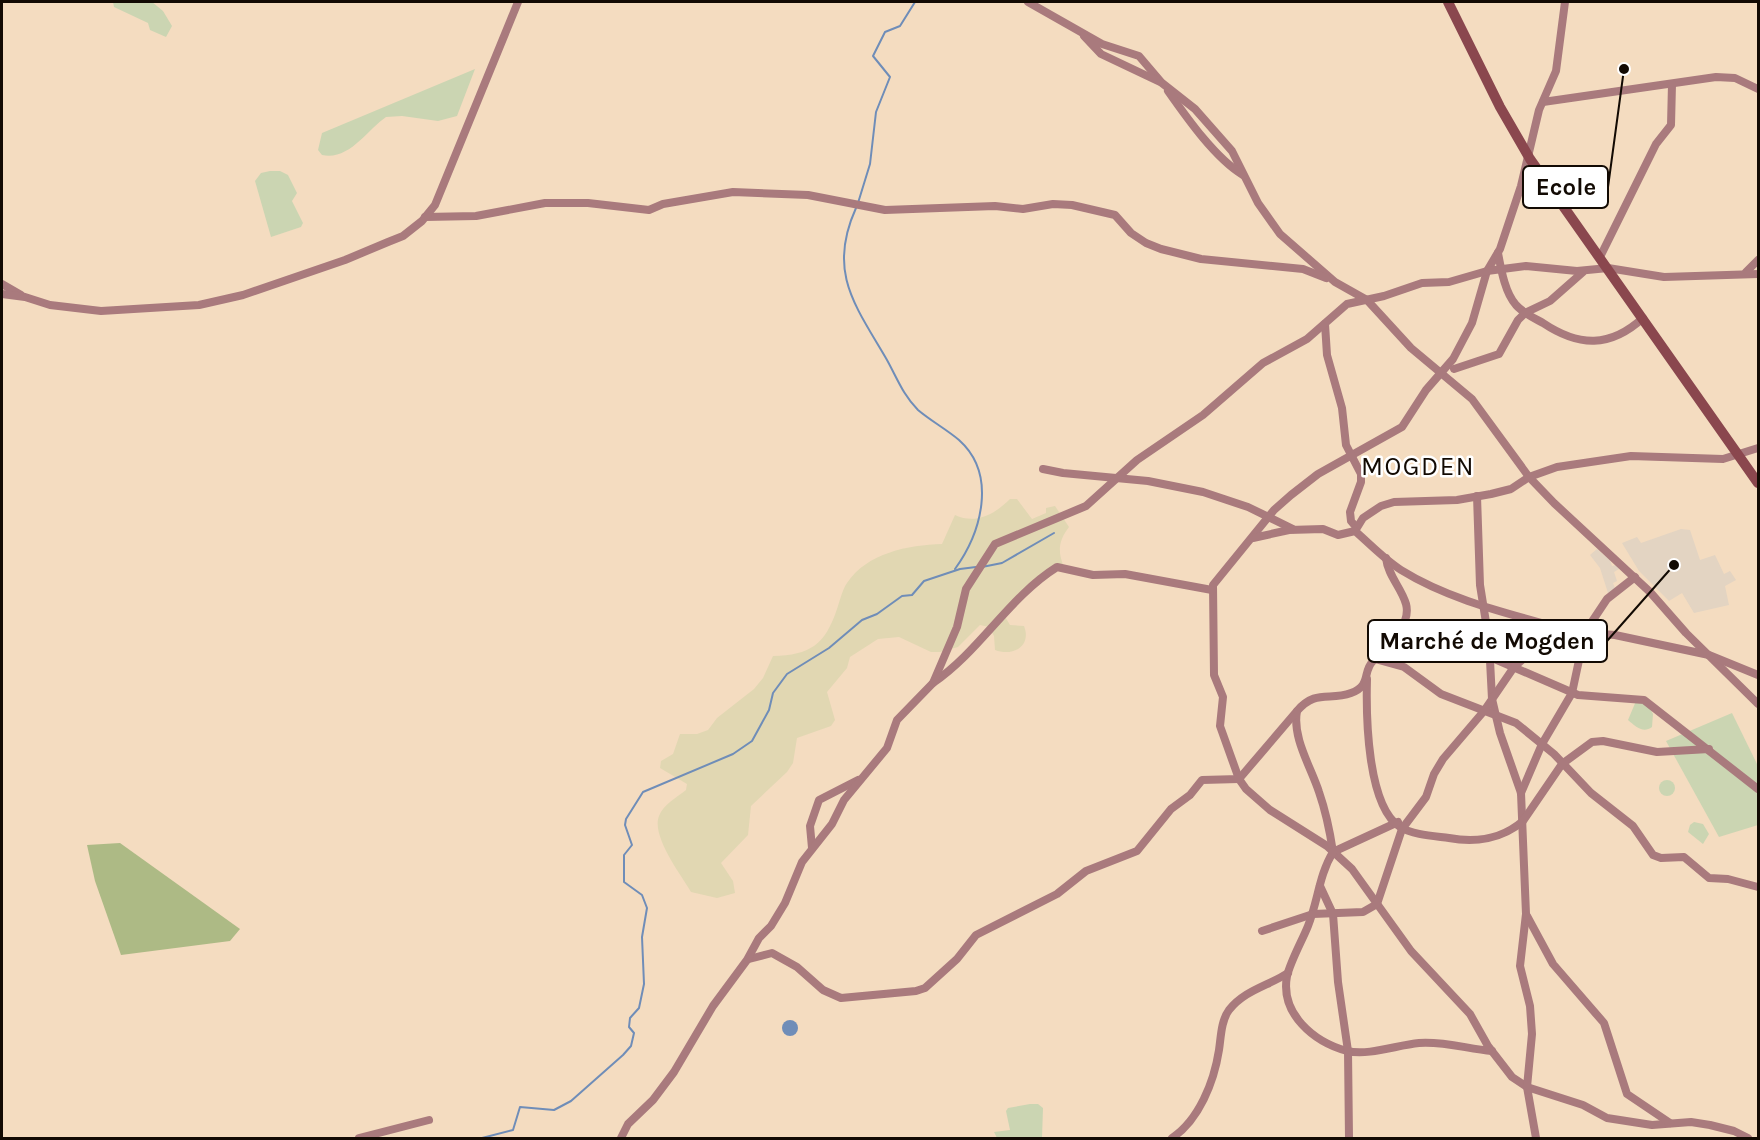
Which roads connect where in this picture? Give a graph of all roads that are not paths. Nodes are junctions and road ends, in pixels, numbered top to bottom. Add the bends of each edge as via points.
1 (518, 2) edge
2 (1028, 2) edge
3 (1448, 2) edge
4 (1565, 2) edge
5 (1083, 35) junction
6 (1162, 83) junction
7 (1672, 84) junction
8 (1758, 89) edge
9 (1543, 102) junction
10 (1527, 154) junction
11 (1245, 176) junction
12 (425, 217) junction
13 (1497, 253) junction
14 (1600, 257) junction
15 (1758, 260) edge
16 (1608, 268) junction
17 (1501, 269) junction
18 (1487, 271) junction
19 (1584, 271) junction
20 (1746, 272) junction
21 (1758, 274) edge
22 (1335, 282) junction
23 (2, 284) edge
24 (2, 294) edge
25 (25, 297) junction
26 (1367, 300) junction
27 (1525, 313) junction
28 (1643, 318) junction
29 (1325, 324) junction
30 (1453, 359) junction
31 (1454, 369) junction
32 (1441, 373) junction
33 (1457, 384) junction
34 (1758, 448) edge
35 (1737, 453) junction
36 (1350, 456) junction
37 (1043, 469) dead end
38 (1529, 477) junction
39 (1117, 479) junction
40 (1758, 483) edge
41 (1477, 496) junction
42 (1268, 518) junction
43 (1355, 529) junction
44 (1294, 530) junction
45 (1252, 539) junction
46 (1386, 558) junction
47 (1635, 577) junction
48 (1212, 590) junction
49 (1482, 605) junction
50 (1572, 632) junction
51 (1585, 632) junction
52 (1393, 642) junction
53 (1709, 655) junction
54 (1490, 657) junction
55 (1375, 659) junction
56 (1514, 667) junction
57 (1758, 675) edge
58 (1367, 679) junction
59 (933, 683) junction
60 (1572, 693) junction
61 (1492, 699) junction
62 (1758, 704) edge
63 (1297, 711) junction
64 (1484, 711) junction
65 (1495, 714) junction
66 (1542, 744) junction
67 (1709, 749) junction
68 (1562, 764) junction
69 (860, 779) junction
70 (1239, 779) junction
71 (1758, 789) edge
72 (1521, 793) junction
73 (1408, 818) junction
74 (1523, 821) junction
75 (1395, 824) junction
76 (1402, 829) junction
77 (812, 848) junction
78 (1333, 852) junction
79 (1320, 886) junction
80 (1758, 887) edge
81 (1377, 904) junction
82 (1313, 914) junction
83 (1333, 914) junction
84 (1526, 914) junction
85 (1262, 931) dead end
86 (747, 960) junction
87 (1288, 973) junction
88 (1348, 1051) junction
89 (1492, 1051) junction
90 (1527, 1087) junction
91 (429, 1120) dead end
92 (1670, 1123) junction
93 (359, 1138) edge
94 (621, 1138) edge
95 (1172, 1138) edge
96 (1349, 1138) edge
97 (1536, 1138) edge
98 (1748, 1138) edge

1 - 12 street via 435,205
2 - 5 street
3 - 10 street
4 - 9 street via 1556,71
5 - 6 street via 1101,54
5 - 6 street via 1139,56
6 - 11 street via 1202,137 1231,168
6 - 11 street via 1221,136
7 - 8 street via 1726,76
7 - 9 street
7 - 14 street via 1669,129 1656,144
9 - 10 street
10 - 13 street via 1521,186
10 - 14 street
11 - 22 street via 1280,234
12 - 22 street via 476,216 545,203 649,210 670,202 733,192 808,195 885,210 995,206 1023,209 1072,204 1115,215 1131,233 1161,249 1201,259 1303,269
12 - 25 street via 403,236 345,260 243,295 200,305 101,311
13 - 17 street
13 - 18 street
14 - 16 street
15 - 20 street
16 - 19 street
16 - 20 street via 1664,276
16 - 28 street
17 - 18 street
17 - 19 street via 1526,266
17 - 27 street via 1510,295
18 - 26 street via 1449,282 1422,283
18 - 30 street via 1475,315
19 - 27 street via 1550,301
20 - 21 street
22 - 26 street
23 - 25 street
24 - 25 street
26 - 29 street via 1347,304
26 - 32 street via 1411,348
27 - 28 street via 1571,338 1600,342 1616,337
27 - 31 street via 1499,354
28 - 35 street
29 - 36 street via 1327,355
29 - 39 street via 1307,339 1263,363 1203,416 1137,460
30 - 31 street
30 - 32 street
31 - 33 street
32 - 33 street
32 - 36 street via 1402,427
33 - 38 street via 1506,442
34 - 35 street
35 - 38 street via 1723,459 1600,459 1544,470
35 - 40 street
36 - 42 street via 1318,474
36 - 43 street via 1359,468 1361,482 1350,507
37 - 39 street
38 - 41 street via 1511,489
38 - 47 street
39 - 42 street via 1203,492
39 - 59 street via 1086,506 995,544 966,589 957,627
41 - 43 street via 1394,502 1381,506
41 - 49 street
42 - 44 street
42 - 45 street
43 - 44 street via 1338,536 1323,529
43 - 46 street
44 - 45 street
45 - 48 street via 1221,573
46 - 49 street via 1417,579
46 - 52 street via 1389,575 1406,604
47 - 51 street via 1607,599
47 - 53 street
48 - 59 street via 1058,567 1023,595 952,670
48 - 70 street via 1214,675 1223,697 1220,726
49 - 50 street
49 - 54 street
50 - 51 street
50 - 56 street via 1548,637
51 - 53 street
51 - 60 street
52 - 54 street
52 - 55 street
53 - 57 street
53 - 62 street
54 - 56 street
54 - 61 street
55 - 58 street
55 - 64 street via 1404,667 1441,694
56 - 60 street
56 - 61 street
58 - 63 street via 1353,692 1313,698
58 - 75 street via 1367,734 1376,790
59 - 69 street via 897,720 887,748
60 - 66 street
60 - 67 street via 1644,700
61 - 64 street
61 - 65 street
63 - 70 street
63 - 78 street via 1297,731 1320,793
64 - 65 street
64 - 73 street via 1443,759 1426,797
65 - 66 street via 1516,723
65 - 72 street
66 - 68 street
66 - 72 street
67 - 68 street via 1657,752 1592,742
67 - 71 street
68 - 74 street
68 - 80 street via 1604,805 1633,826 1653,855 1684,857 1709,878
69 - 77 street
69 - 77 street via 819,800 810,826
70 - 78 street via 1270,810
70 - 86 street via 1202,780 1171,809 1137,851 1086,871 1057,894 976,935 957,960 916,992 841,998 823,990 797,967 772,953
72 - 74 street
73 - 75 street
73 - 76 street
74 - 76 street via 1502,835 1475,840
74 - 84 street
75 - 76 street
75 - 78 street
76 - 81 street
77 - 86 street via 785,903
78 - 79 street via 1324,867
78 - 81 street via 1352,868
79 - 82 street
79 - 83 street
81 - 83 street via 1363,912
81 - 89 street via 1411,951 1470,1014
82 - 83 street
82 - 85 street
82 - 87 street
83 - 88 street
84 - 90 street via 1520,966 1532,1034
84 - 92 street via 1553,964 1604,1023 1627,1094
86 - 94 street via 713,1006 674,1072
87 - 88 street via 1289,1002 1305,1030
87 - 95 street via 1256,987 1229,1010 1223,1020 1216,1068 1207,1090 1191,1123
88 - 89 street via 1420,1043
88 - 96 street
89 - 90 street via 1512,1077
90 - 92 street via 1583,1105 1607,1118 1652,1125
90 - 97 street
91 - 93 street
92 - 98 street via 1710,1125

